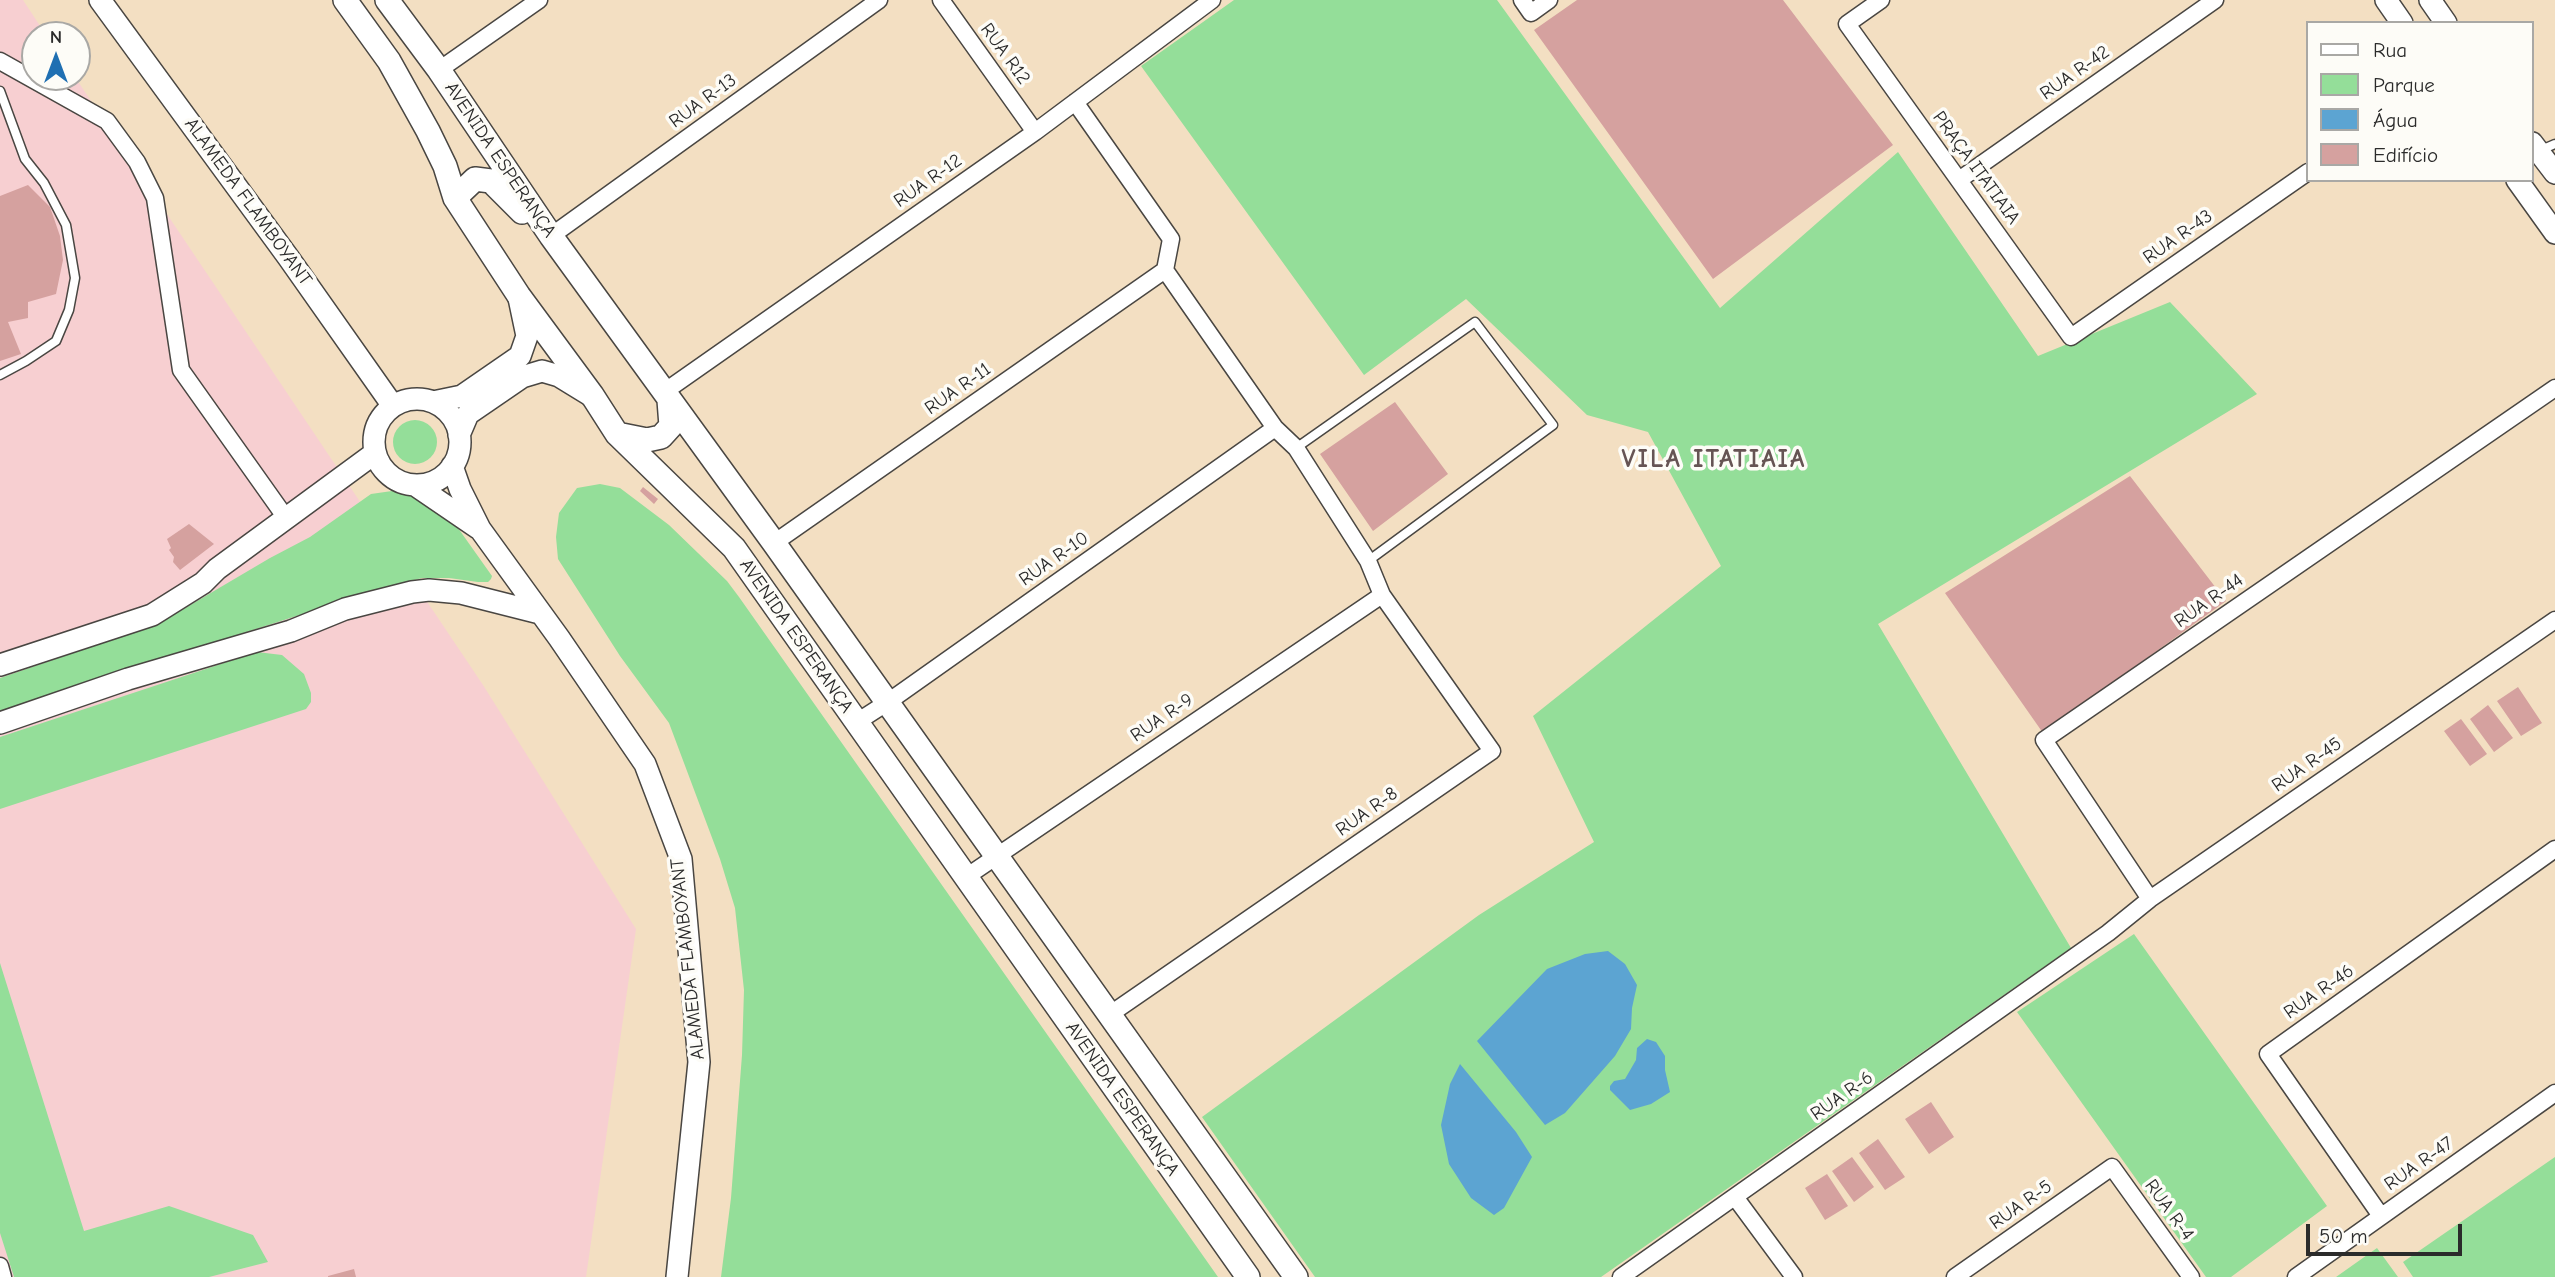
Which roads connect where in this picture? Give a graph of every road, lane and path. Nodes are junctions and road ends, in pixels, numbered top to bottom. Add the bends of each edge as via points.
1 (100, 0) edge
2 (345, 0) edge
3 (387, 0) edge
4 (539, 0) edge
5 (879, 0) edge
6 (941, 0) edge
7 (1212, 0) edge
8 (1549, 0) edge
9 (1881, 0) edge
10 (2215, 0) edge
11 (2386, 0) edge
12 (2430, 0) edge
13 (1527, 6) edge
14 (2401, 21) edge
15 (2445, 21) edge
16 (0, 61) edge
17 (439, 70) junction
18 (0, 91) edge
19 (1075, 102) junction
20 (1035, 132) junction
21 (2542, 146) edge
22 (2306, 173) edge
23 (2555, 173) edge
24 (1959, 180) junction
25 (2518, 182) edge
26 (455, 198) junction
27 (2555, 233) edge
28 (551, 236) junction
29 (1165, 270) junction
30 (519, 296) junction
31 (2071, 337) joint
32 (0, 375) edge
33 (2555, 388) edge
34 (592, 395) junction
35 (667, 396) junction
36 (433, 402) junction
37 (393, 406) junction
38 (1275, 428) junction
39 (617, 434) junction
40 (460, 435) junction
41 (1296, 448) junction
42 (375, 453) junction
43 (453, 466) junction
44 (415, 485) junction
45 (286, 518) junction
46 (480, 529) junction
47 (774, 543) junction
48 (1368, 561) junction
49 (513, 574) junction
50 (461, 593) junction
51 (1382, 595) junction
52 (540, 613) junction
53 (2555, 620) edge
54 (0, 665) edge
55 (888, 702) junction
56 (857, 722) junction
57 (0, 723) edge
58 (2555, 849) edge
59 (996, 856) junction
60 (966, 877) junction
61 (2150, 899) junction
62 (2086, 948) joint
63 (1109, 1016) junction
64 (2555, 1093) edge
65 (2112, 1167) joint
66 (1735, 1197) junction
67 (2381, 1216) junction
68 (0, 1266) edge
69 (2302, 1273) edge
70 (3, 1277) edge
71 (677, 1277) edge
72 (1248, 1277) edge
73 (1296, 1277) edge
74 (1622, 1277) edge
75 (1794, 1277) edge
76 (1955, 1277) edge
77 (2191, 1277) edge

1 - 37 street, ALAMEDA FLAMBOYANT
2 - 26 main road, AVENIDA ESPERANÇA via 389,61 428,131
3 - 17 main road, AVENIDA ESPERANÇA
4 - 17 street
5 - 28 street, RUA R-13
6 - 20 street, RUA R12
7 - 19 street, RUA R-12
8 - 13 street
9 - 24 street, PRAÇA ITATIAIA via 1847,24
10 - 24 street, RUA R-42
11 - 14 street
12 - 15 street
16 - 45 street via 107,121 137,162 155,198 181,370
17 - 28 main road, AVENIDA ESPERANÇA
18 - 32 lane via 25,159 44,183 65,225 75,278 56,341
19 - 20 street, RUA R-12
19 - 29 street via 1171,239
20 - 35 street, RUA R-12
21 - 23 street
22 - 31 street, RUA R-43
24 - 31 street, PRAÇA ITATIAIA
25 - 27 street
26 - 28 main road via 475,179 491,181
26 - 30 main road, AVENIDA ESPERANÇA
28 - 35 main road, AVENIDA ESPERANÇA
29 - 38 street
29 - 47 street, RUA R-11
30 - 34 main road, AVENIDA ESPERANÇA
30 - 36 street via 527,337 520,356 463,396
33 - 61 street, RUA R-44 via 2044,740
34 - 39 main road, AVENIDA ESPERANÇA
34 - 40 street via 542,371 522,377 468,414
35 - 39 main road via 671,426 661,437 647,440
35 - 47 main road, AVENIDA ESPERANÇA
36 - 37 street via 413,399
36 - 40 street via 451,415
37 - 42 street via 377,424
38 - 41 street
38 - 55 street, RUA R-10
39 - 56 main road, AVENIDA ESPERANÇA via 734,548
40 - 43 street
41 - 48 street
41 - 48 lane via 1475,322 1553,425
42 - 44 street via 392,477
42 - 45 street
43 - 44 street via 427,484
43 - 46 street, ALAMEDA FLAMBOYANT
44 - 46 street, ALAMEDA FLAMBOYANT
45 - 54 street via 203,583 152,615
46 - 49 street, ALAMEDA FLAMBOYANT
47 - 55 main road, AVENIDA ESPERANÇA
48 - 51 street
49 - 50 street via 502,589
49 - 52 street, ALAMEDA FLAMBOYANT
50 - 52 street
50 - 57 street via 412,592 345,609 291,631
51 - 59 street, RUA R-9
51 - 63 street, RUA R-8 via 1492,751
52 - 71 street, ALAMEDA FLAMBOYANT via 645,764 681,859 699,1062
53 - 61 street, RUA R-45
55 - 56 street, RUA R-10
55 - 59 main road, AVENIDA ESPERANÇA
56 - 60 main road, AVENIDA ESPERANÇA
58 - 67 street, RUA R-46 via 2268,1054
59 - 60 street, RUA R-9
59 - 63 main road, AVENIDA ESPERANÇA
60 - 72 main road, AVENIDA ESPERANÇA
61 - 62 street, RUA R-45
62 - 66 street, RUA R-6
63 - 73 main road, AVENIDA ESPERANÇA
64 - 67 street, RUA R-47
65 - 76 street, RUA R-5
65 - 77 street, RUA R-4
66 - 74 street, RUA R-6
66 - 75 street
67 - 69 street, RUA R-47
68 - 70 street

